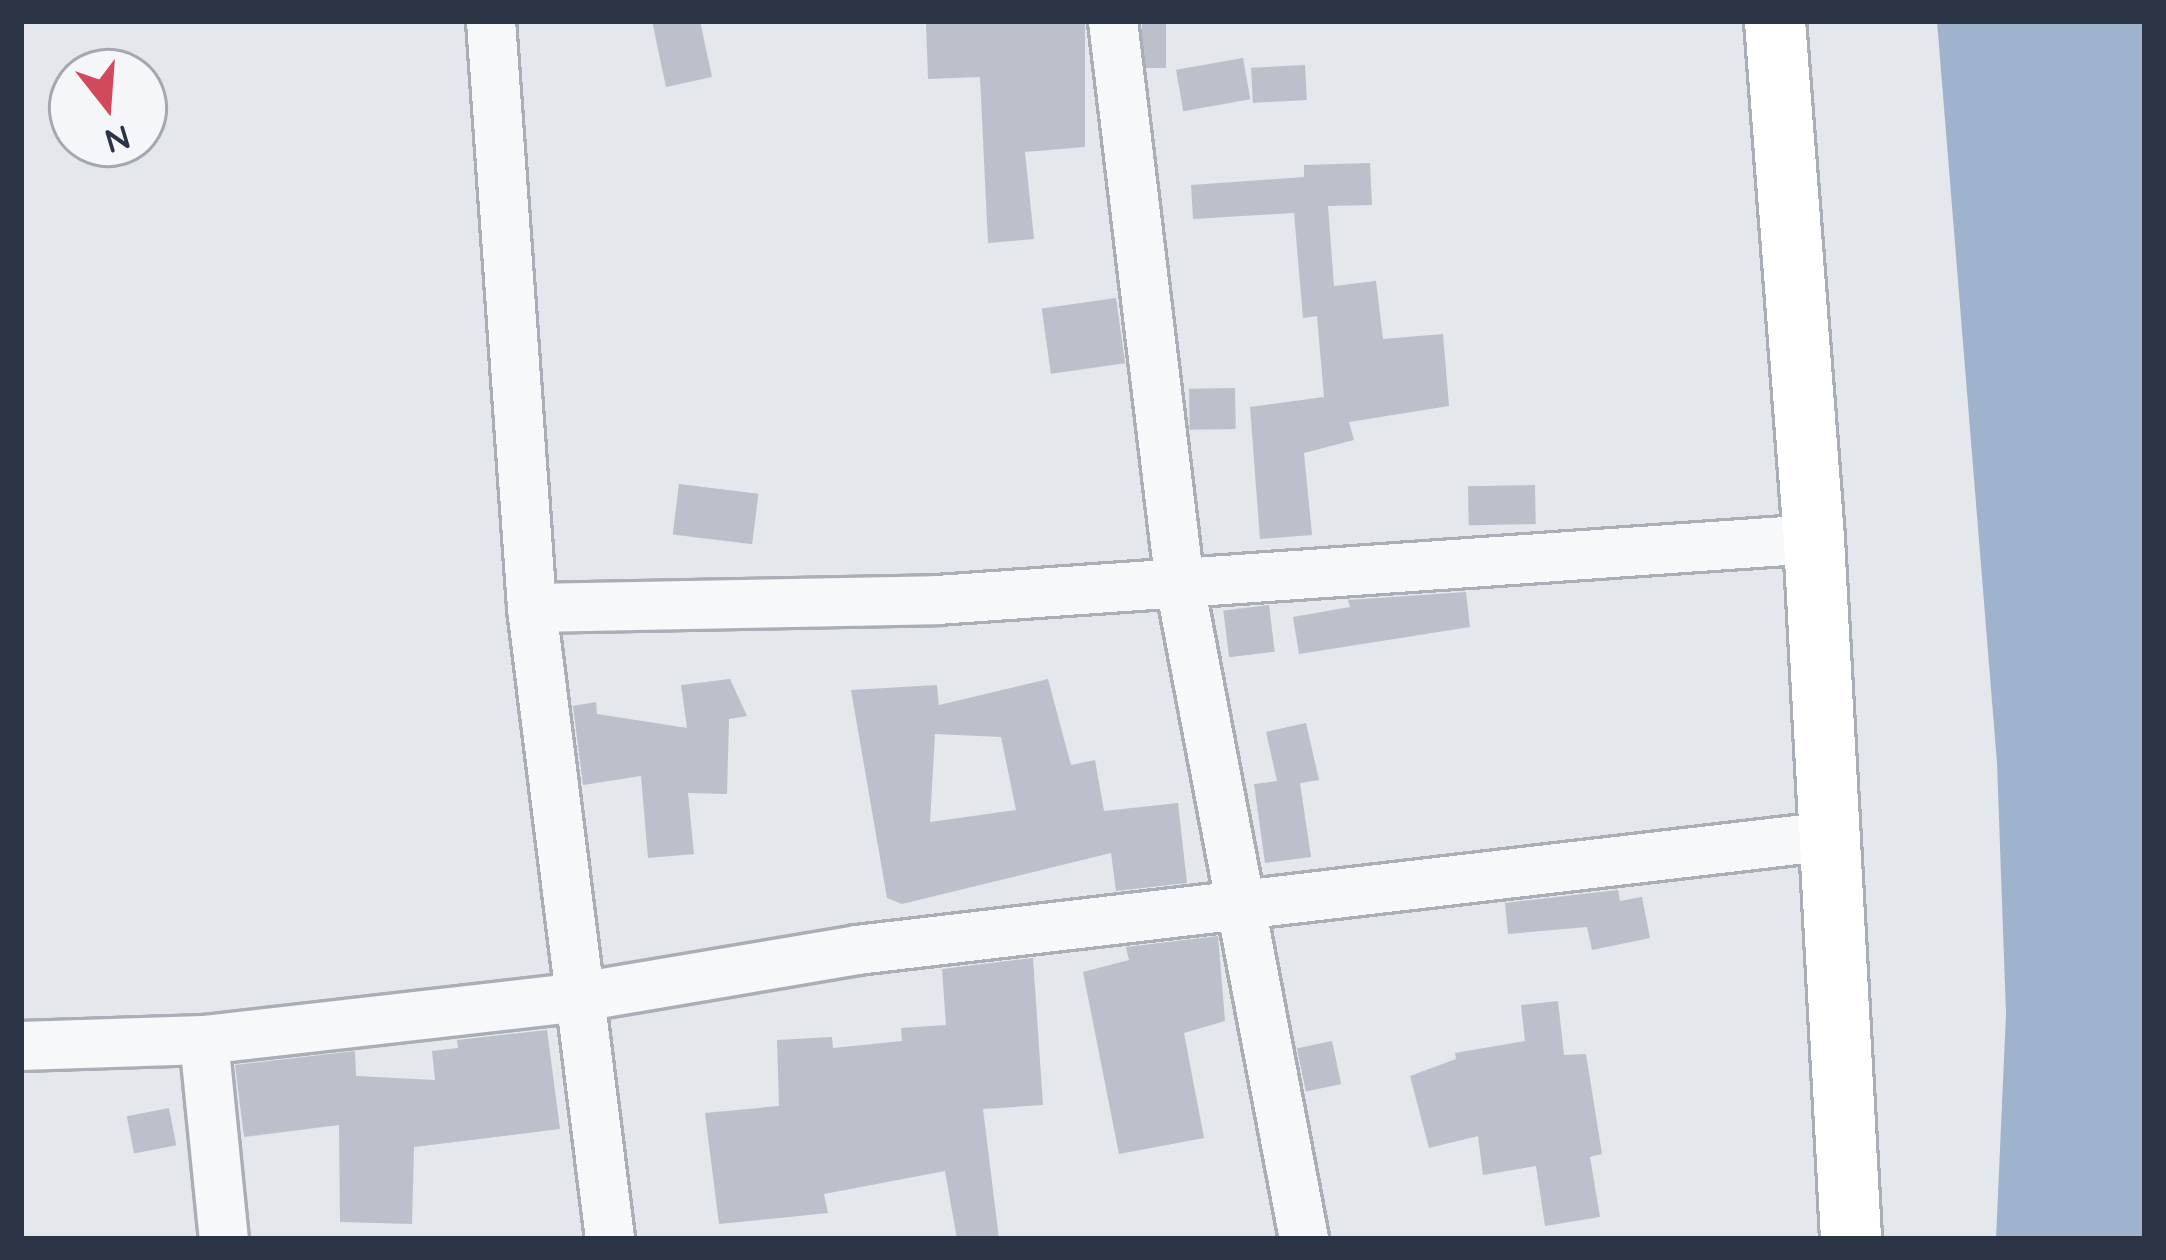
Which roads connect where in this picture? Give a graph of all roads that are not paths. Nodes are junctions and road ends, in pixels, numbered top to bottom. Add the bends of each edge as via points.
1 (491, 21) edge
2 (1113, 21) edge
3 (1775, 21) edge
4 (1814, 539) junction
5 (1180, 585) junction
6 (532, 608) junction
7 (1830, 836) junction
8 (1241, 903) junction
9 (580, 997) junction
10 (204, 1040) junction
11 (21, 1046) edge
12 (224, 1239) edge
13 (610, 1239) edge
14 (1304, 1239) edge
15 (1851, 1239) edge

1 - 6 street
2 - 5 street
3 - 4 main road
4 - 5 street
4 - 7 main road
5 - 6 street via 937,600
5 - 8 street
6 - 9 street
7 - 8 street
7 - 15 main road
8 - 9 street via 857,950
8 - 14 street
9 - 10 street
9 - 13 street
10 - 11 street
10 - 12 street

